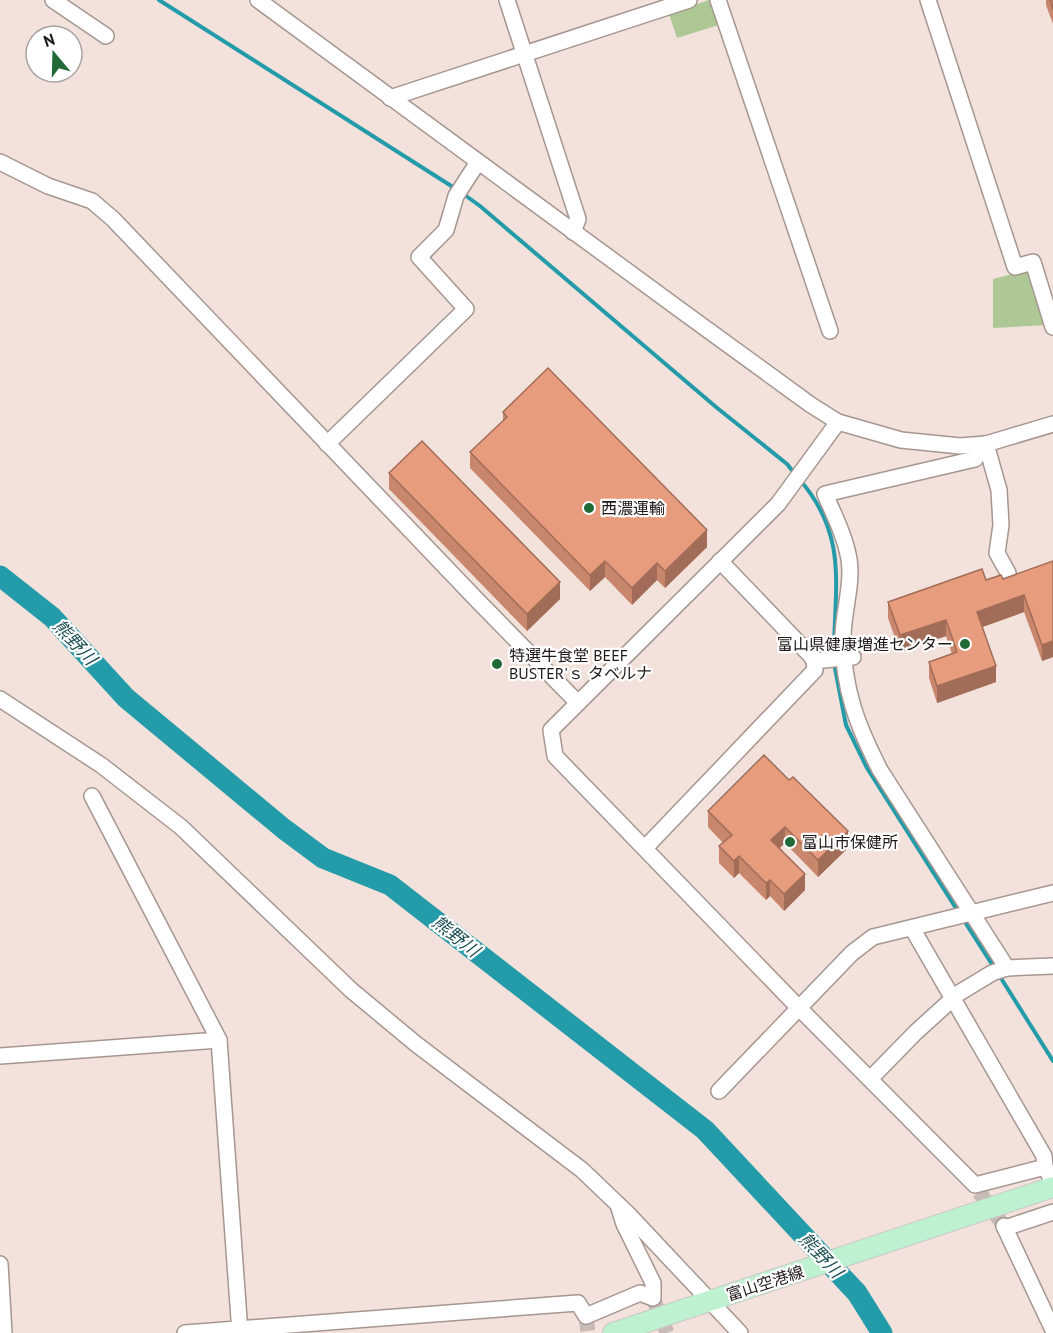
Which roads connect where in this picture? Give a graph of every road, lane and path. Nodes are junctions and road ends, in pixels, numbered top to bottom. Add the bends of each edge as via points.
1 (53, 0) edge
2 (258, 0) edge
3 (279, 0) edge
4 (507, 0) edge
5 (689, 0) edge
6 (718, 0) edge
7 (927, 0) edge
8 (280, 17) junction
9 (106, 36) dead end
10 (524, 54) junction
11 (390, 98) junction
12 (0, 162) edge
13 (478, 162) junction
14 (573, 232) junction
15 (1053, 327) edge
16 (830, 331) dead end
17 (838, 422) junction
18 (1053, 424) edge
19 (327, 444) junction
20 (986, 444) junction
21 (720, 561) junction
22 (1008, 573) dead end
23 (849, 658) junction
24 (814, 661) junction
25 (0, 699) edge
26 (578, 703) junction
27 (92, 796) dead end
28 (645, 848) junction
29 (1053, 893) edge
30 (972, 913) junction
31 (912, 928) junction
32 (1053, 966) edge
33 (1007, 968) junction
34 (953, 997) junction
35 (799, 1008) junction
36 (219, 1040) junction
37 (0, 1056) edge
38 (870, 1079) junction
39 (719, 1091) dead end
40 (1045, 1167) junction
41 (1053, 1185) edge
42 (617, 1203) junction
43 (1053, 1212) edge
44 (0, 1264) edge
45 (716, 1299) junction
46 (1053, 1330) edge
47 (240, 1331) edge
48 (4, 1333) edge
49 (185, 1333) edge
50 (613, 1333) edge
51 (740, 1333) edge

1 - 9 street
2 - 8 street
3 - 8 street
4 - 10 street
5 - 10 street
6 - 16 street
7 - 15 street via 1015,267 1033,262
8 - 11 street
10 - 11 street
10 - 14 street via 578,219
11 - 13 street
12 - 19 street via 48,186 92,201 113,219
13 - 14 street
13 - 19 street via 456,196 446,230 419,257 466,309
14 - 17 street
17 - 20 street via 901,440 960,446
17 - 21 street via 778,504
18 - 20 street
19 - 26 street
20 - 22 street via 999,490 1001,525 997,554
20 - 23 street via 975,459 825,494 849,561 843,637
21 - 24 street
21 - 26 street
23 - 24 street
23 - 30 street via 851,706 863,736 880,770
24 - 28 street via 815,670
25 - 42 street via 100,765 181,827 351,990 582,1170
26 - 28 street via 551,730 555,756
27 - 36 street
28 - 35 street
29 - 30 street
30 - 31 street
30 - 33 street
31 - 34 street
31 - 35 street via 873,937
32 - 33 street
33 - 34 street
34 - 38 street
34 - 40 street via 1044,1156
35 - 38 street
35 - 39 street
36 - 37 street
36 - 47 street
38 - 40 street via 977,1188
40 - 41 street
41 - 45 main road, 富山空港線
42 - 45 street
42 - 47 street via 653,1283 653,1298 640,1293 586,1316 578,1303
43 - 46 street via 1005,1227
44 - 48 street
45 - 50 main road, 富山空港線
45 - 51 street
47 - 49 street

